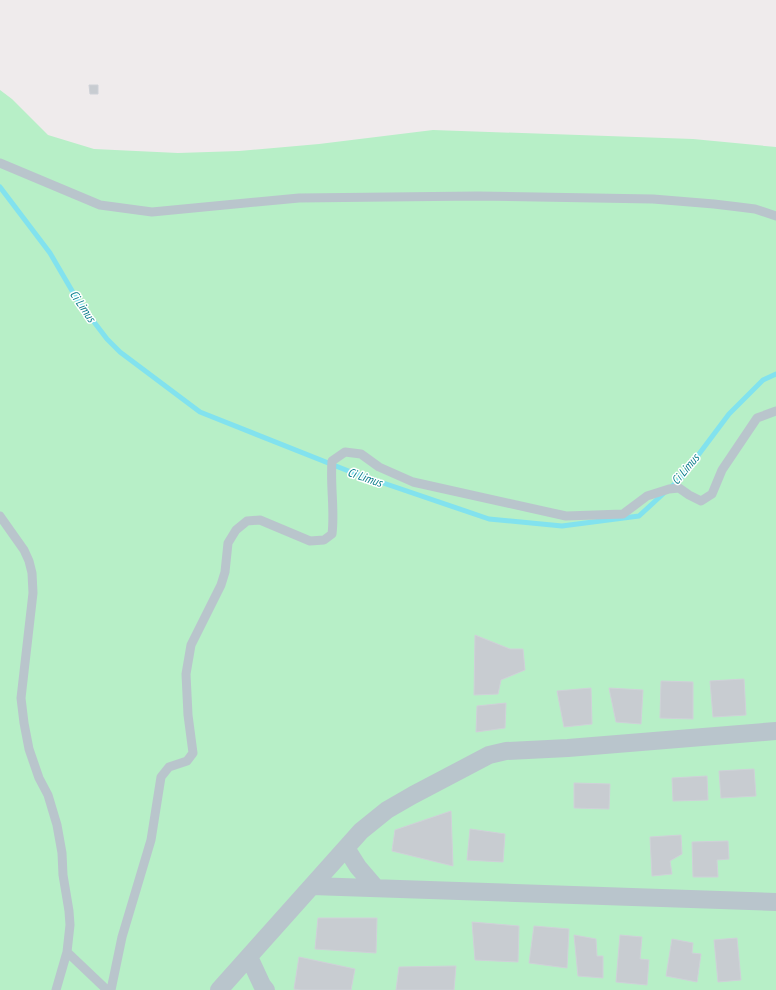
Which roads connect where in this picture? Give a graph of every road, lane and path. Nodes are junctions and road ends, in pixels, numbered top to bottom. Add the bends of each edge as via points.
1 (0, 163) edge
2 (776, 216) edge
3 (776, 411) edge
4 (0, 516) edge
5 (776, 731) edge
6 (346, 848) junction
7 (312, 886) junction
8 (376, 888) junction
9 (776, 902) edge
10 (67, 952) junction
11 (249, 957) junction
12 (56, 990) edge
13 (107, 990) edge
14 (111, 990) edge
15 (219, 990) edge
16 (266, 990) edge

1 - 2 lane via 100,205 152,212 299,198 478,196 660,200 755,209
3 - 14 lane via 757,418 722,470 712,494 701,501 679,488 669,489 647,496 623,514 566,516 413,482 379,467 361,454 345,452 332,461 334,522 332,534 324,540 310,541 260,520 248,521 236,530 228,543 221,584 190,645 186,674 193,754 186,761 169,767 161,777 151,840 122,937
4 - 10 lane via 24,550 32,573 33,593 21,698 29,749 57,825 70,918
5 - 6 street via 506,751 489,755 388,810
6 - 7 street
6 - 8 street
7 - 8 street
7 - 11 street
8 - 9 street
10 - 12 lane
10 - 13 lane
11 - 15 street
11 - 16 street

